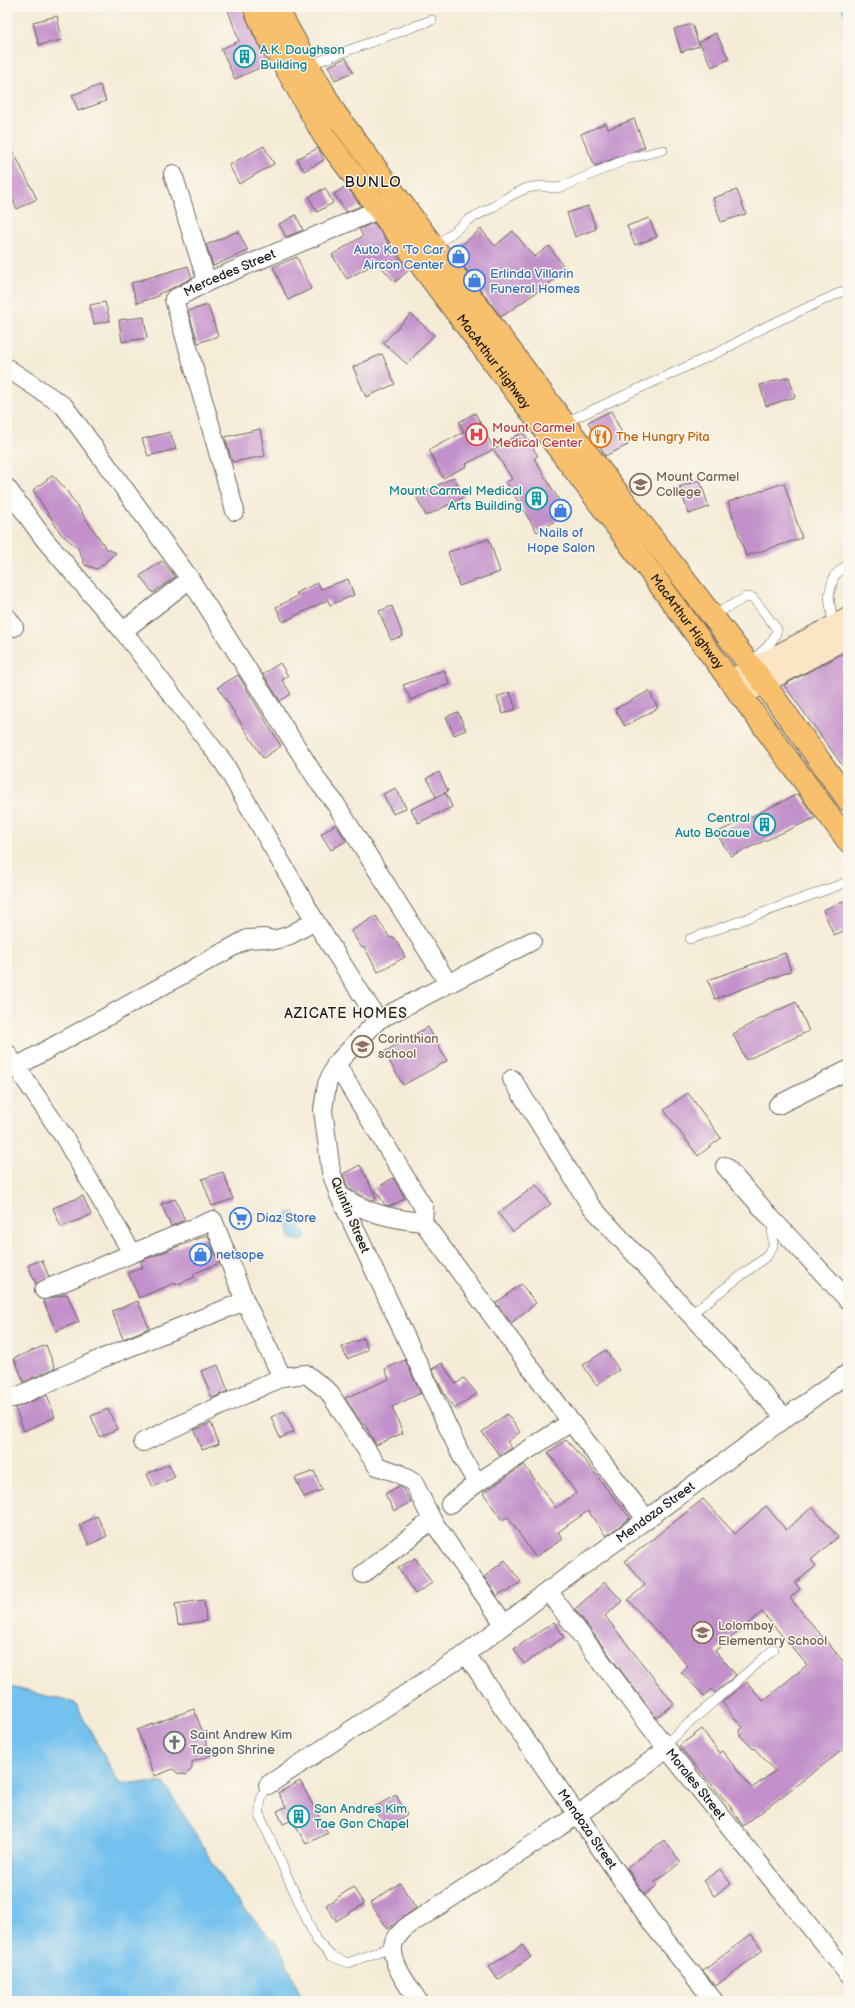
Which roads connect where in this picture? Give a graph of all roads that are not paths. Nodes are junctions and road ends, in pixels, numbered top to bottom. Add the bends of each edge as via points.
1 (254, 7) edge
2 (276, 7) edge
3 (432, 20) dead end
4 (299, 70) junction
5 (663, 150) dead end
6 (173, 174) dead end
7 (389, 203) junction
8 (435, 247) junction
9 (207, 282) junction
10 (848, 289) edge
11 (7, 368) edge
12 (564, 423) junction
13 (7, 488) edge
14 (235, 511) dead end
15 (848, 564) edge
16 (190, 579) junction
17 (712, 616) junction
18 (843, 627) edge
19 (122, 631) junction
20 (754, 672) junction
21 (735, 688) junction
22 (848, 800) edge
23 (848, 842) edge
24 (848, 882) edge
25 (315, 921) junction
26 (690, 939) dead end
27 (532, 941) dead end
28 (448, 983) junction
29 (378, 1020) junction
30 (12, 1060) edge
31 (336, 1064) junction
32 (848, 1070) edge
33 (512, 1079) dead end
34 (778, 1105) dead end
35 (725, 1166) dead end
36 (339, 1195) junction
37 (771, 1218) junction
38 (423, 1222) junction
39 (132, 1254) junction
40 (44, 1290) dead end
41 (848, 1300) edge
42 (245, 1301) junction
43 (691, 1314) junction
44 (848, 1373) edge
45 (282, 1377) junction
46 (14, 1398) dead end
47 (784, 1418) junction
48 (571, 1422) junction
49 (143, 1442) dead end
50 (477, 1483) junction
51 (450, 1504) dead end
52 (432, 1520) junction
53 (646, 1520) junction
54 (363, 1574) dead end
55 (548, 1591) junction
56 (504, 1624) junction
57 (774, 1649) dead end
58 (466, 1654) junction
59 (666, 1747) junction
60 (268, 1785) joint
61 (576, 1816) junction
62 (393, 1946) junction
63 (848, 1974) edge
64 (418, 2001) edge
65 (714, 2001) edge

1 - 4 highway, MacArthur Highway
2 - 4 highway, MacArthur Highway
3 - 4 lane
4 - 7 highway, MacArthur Highway via 335,112
5 - 8 lane via 627,159 562,187 527,188 468,220
6 - 9 street
7 - 8 highway, MacArthur Highway
7 - 9 street, Mercedes Street
7 - 21 highway, MacArthur Highway
8 - 12 highway, MacArthur Highway
9 - 14 street, Mercedes Street via 174,299
10 - 12 lane
11 - 16 street via 64,406
12 - 17 highway, MacArthur Highway
13 - 19 street via 45,540
15 - 18 lane via 834,576 829,595
16 - 19 street
16 - 28 street
17 - 20 highway, MacArthur Highway
17 - 20 lane via 746,597 753,598 777,629
18 - 20 street
19 - 25 street via 224,763
20 - 21 street
20 - 22 highway, MacArthur Highway
21 - 23 highway, MacArthur Highway
24 - 26 lane
25 - 29 street
25 - 30 street via 275,940 246,940
27 - 28 street, Quintin Street
28 - 29 street, Quintin Street
29 - 31 street, Quintin Street
30 - 39 street via 64,1137
31 - 36 street, Quintin Street via 326,1084 323,1110 331,1172
31 - 38 street via 424,1208
32 - 34 street
33 - 43 street via 590,1205
35 - 37 street
36 - 38 street via 354,1205 374,1213 393,1219
36 - 50 street, Quintin Street via 462,1457
37 - 41 street
37 - 43 lane via 773,1246 767,1256
38 - 48 street
39 - 40 street
39 - 42 street via 213,1220
42 - 45 street
42 - 46 street via 98,1360
43 - 47 street
44 - 47 street, Mendoza Street
45 - 49 street
45 - 52 street via 306,1374 328,1391 376,1466 398,1473 414,1482
47 - 53 street, Mendoza Street
48 - 50 street
48 - 53 street
50 - 51 street
52 - 54 street
52 - 56 street
53 - 55 street, Mendoza Street
55 - 56 street, Mendoza Street
55 - 59 street, Morales Street
56 - 58 street, Mendoza Street
57 - 59 lane
58 - 60 street, Mendoza Street
58 - 61 street, Mendoza Street
59 - 61 street
59 - 63 street, Morales Street
60 - 62 lane via 261,1795 260,1816 316,1940 331,1956 348,1963
61 - 62 street via 405,1928 397,1936
61 - 65 street, Mendoza Street via 654,1926
62 - 64 street via 398,1967

